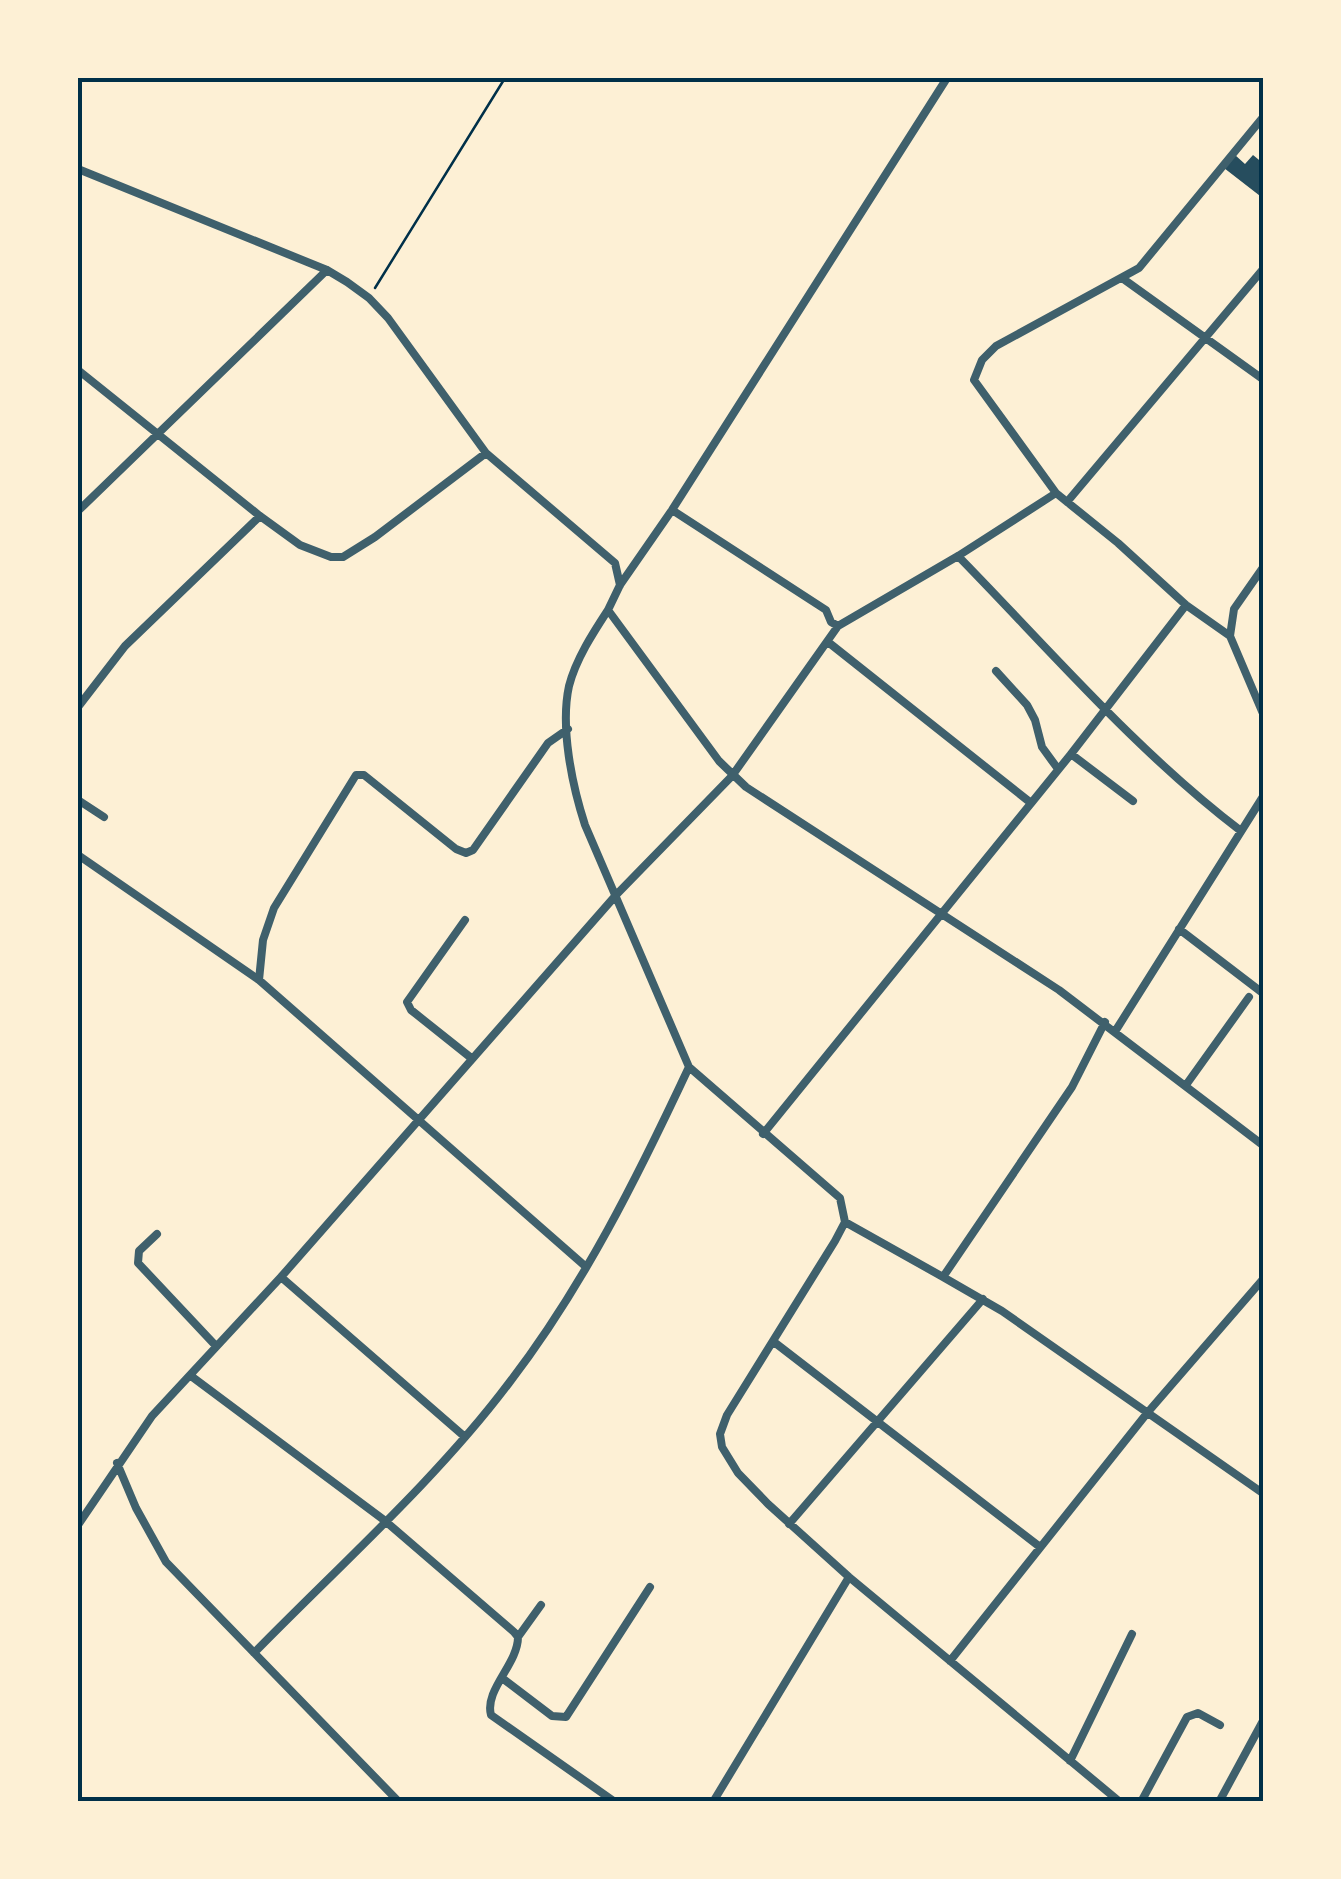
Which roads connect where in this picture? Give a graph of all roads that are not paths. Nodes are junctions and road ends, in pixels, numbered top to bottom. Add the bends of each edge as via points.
1 (947, 78) edge
2 (1261, 123) edge
3 (78, 168) edge
4 (1264, 268) edge
5 (326, 270) junction
6 (1122, 278) junction
7 (1206, 337) junction
8 (78, 370) edge
9 (1264, 380) edge
10 (158, 432) junction
11 (486, 453) junction
12 (1056, 493) junction
13 (1068, 502) junction
14 (672, 510) junction
15 (78, 511) edge
16 (260, 516) junction
17 (958, 556) junction
18 (636, 562) junction
19 (615, 563) junction
20 (1264, 566) edge
21 (620, 585) junction
22 (1186, 605) junction
23 (608, 610) junction
24 (838, 626) junction
25 (1230, 636) junction
26 (828, 642) junction
27 (996, 671) dead end
28 (78, 707) edge
29 (1106, 709) junction
30 (1264, 716) edge
31 (568, 729) junction
32 (1071, 754) junction
33 (1058, 768) junction
34 (732, 776) junction
35 (1264, 795) edge
36 (78, 800) edge
37 (1133, 801) dead end
38 (1031, 803) junction
39 (104, 817) dead end
40 (1241, 831) junction
41 (78, 855) edge
42 (616, 894) junction
43 (942, 914) junction
44 (465, 920) dead end
45 (1180, 928) junction
46 (259, 980) junction
47 (1264, 994) edge
48 (1249, 997) dead end
49 (1105, 1022) junction
50 (1116, 1030) junction
51 (470, 1058) junction
52 (689, 1067) junction
53 (1186, 1085) junction
54 (418, 1117) junction
55 (763, 1134) junction
56 (1264, 1146) edge
57 (846, 1222) junction
58 (158, 1234) dead end
59 (585, 1266) junction
60 (944, 1276) junction
61 (281, 1277) junction
62 (1264, 1278) edge
63 (984, 1299) junction
64 (774, 1342) junction
65 (216, 1346) junction
66 (190, 1376) junction
67 (1148, 1412) junction
68 (878, 1419) junction
69 (465, 1437) junction
70 (117, 1463) junction
71 (1264, 1494) edge
72 (384, 1520) junction
73 (789, 1524) junction
74 (78, 1525) edge
75 (1040, 1547) junction
76 (850, 1577) junction
77 (650, 1587) dead end
78 (541, 1605) dead end
79 (1132, 1634) dead end
80 (518, 1637) junction
81 (254, 1654) junction
82 (950, 1661) junction
83 (502, 1678) junction
84 (1264, 1719) edge
85 (1220, 1725) dead end
86 (1070, 1760) junction
87 (399, 1802) edge
88 (615, 1802) edge
89 (713, 1802) edge
90 (1120, 1802) edge
91 (1141, 1802) edge
92 (1220, 1802) edge

1 - 14 street
2 - 6 street via 1144,264
3 - 5 street
4 - 7 street
5 - 10 street
5 - 11 street via 369,298
6 - 7 street
6 - 12 street via 996,346 976,371 975,385
7 - 9 street
7 - 13 street
8 - 10 street
10 - 15 street
10 - 16 street
11 - 16 street via 343,556 316,554
11 - 19 street
12 - 13 street
12 - 17 street
13 - 22 street
14 - 18 street
14 - 24 street via 826,610
16 - 28 street via 125,646
17 - 24 street
17 - 29 street
18 - 19 street
18 - 21 street
19 - 21 street
20 - 25 street via 1234,609
21 - 23 street
22 - 25 street
22 - 29 street
23 - 31 street via 570,684
23 - 34 street
24 - 26 street
25 - 30 street
26 - 34 street
26 - 38 street
27 - 33 street via 1026,705
29 - 32 street
29 - 40 street
31 - 42 street via 578,804
31 - 46 street via 548,743 466,853 356,775 274,908
32 - 33 street
32 - 37 street
33 - 38 street
34 - 42 street
34 - 43 street
35 - 40 street
36 - 39 street
38 - 43 street
40 - 45 street
41 - 46 street
42 - 51 street
42 - 52 street
43 - 49 street
43 - 55 street
44 - 51 street via 407,1002
45 - 47 street
45 - 50 street
46 - 54 street
48 - 53 street
49 - 50 street
49 - 60 street via 1072,1087
50 - 53 street
51 - 54 street
52 - 55 street
52 - 59 street
53 - 56 street
54 - 59 street
54 - 61 street
55 - 57 street via 840,1198
57 - 60 street
57 - 64 street
58 - 65 street via 139,1251 138,1263
59 - 69 street via 510,1382
60 - 63 street
61 - 65 street
61 - 69 street
62 - 67 street
63 - 67 street
63 - 68 street
64 - 68 street
64 - 73 street via 727,1415 720,1440 738,1473
65 - 66 street
66 - 70 street
66 - 72 street
67 - 71 street
67 - 75 street
68 - 73 street
68 - 75 street
69 - 72 street
70 - 74 street
70 - 81 street via 166,1562
72 - 80 street
72 - 81 street
73 - 76 street
75 - 82 street
76 - 82 street
76 - 89 street
77 - 83 street via 566,1717 552,1716
78 - 80 street
79 - 86 street
80 - 83 street
81 - 87 street
82 - 86 street
83 - 88 street via 491,1715
84 - 92 street
85 - 91 street via 1198,1714 1187,1717
86 - 90 street

